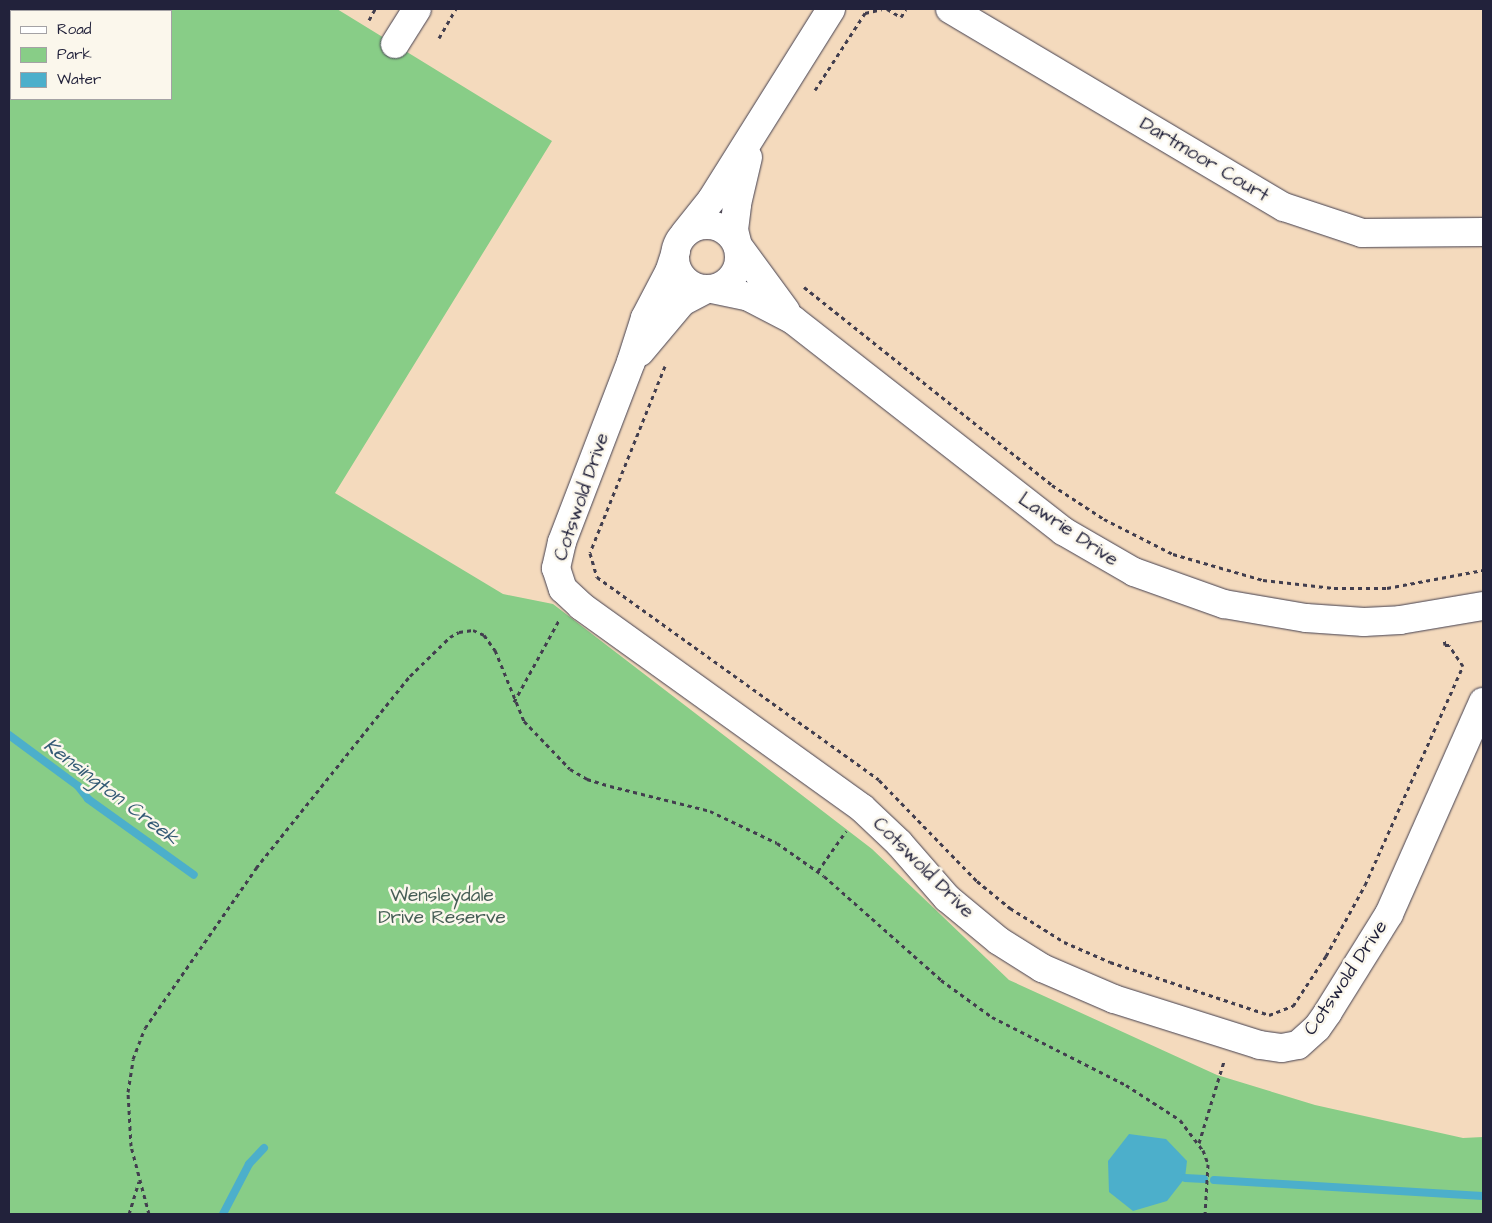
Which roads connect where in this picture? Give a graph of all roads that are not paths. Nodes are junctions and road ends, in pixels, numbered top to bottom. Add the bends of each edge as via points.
1 (417, 9) edge
2 (831, 9) edge
3 (950, 9) edge
4 (395, 44) dead end
5 (756, 132) junction
6 (1483, 232) edge
7 (680, 242) junction
8 (738, 245) junction
9 (709, 289) junction
10 (793, 320) junction
11 (632, 362) junction
12 (1483, 606) edge
13 (1483, 702) edge

1 - 4 street
2 - 5 street
3 - 6 street, Dartmoor Court via 1284,207 1362,233
5 - 7 street
5 - 8 street via 737,204
7 - 8 street via 698,225 713,224 727,231
7 - 9 street via 680,275 692,285
7 - 11 street, Cotswold Drive via 669,272 645,318
8 - 9 street via 739,263 733,276 721,286
8 - 10 street, Lawrie Drive
9 - 10 street, Lawrie Drive via 750,297
9 - 11 street, Cotswold Drive via 682,302
10 - 12 street, Lawrie Drive via 1063,531 1134,572 1224,604 1306,618 1364,622
11 - 13 street, Cotswold Drive via 559,552 557,575 570,598 862,808 892,836 947,898 1021,955 1088,989 1232,1036 1282,1048 1298,1045 1317,1028 1389,914

